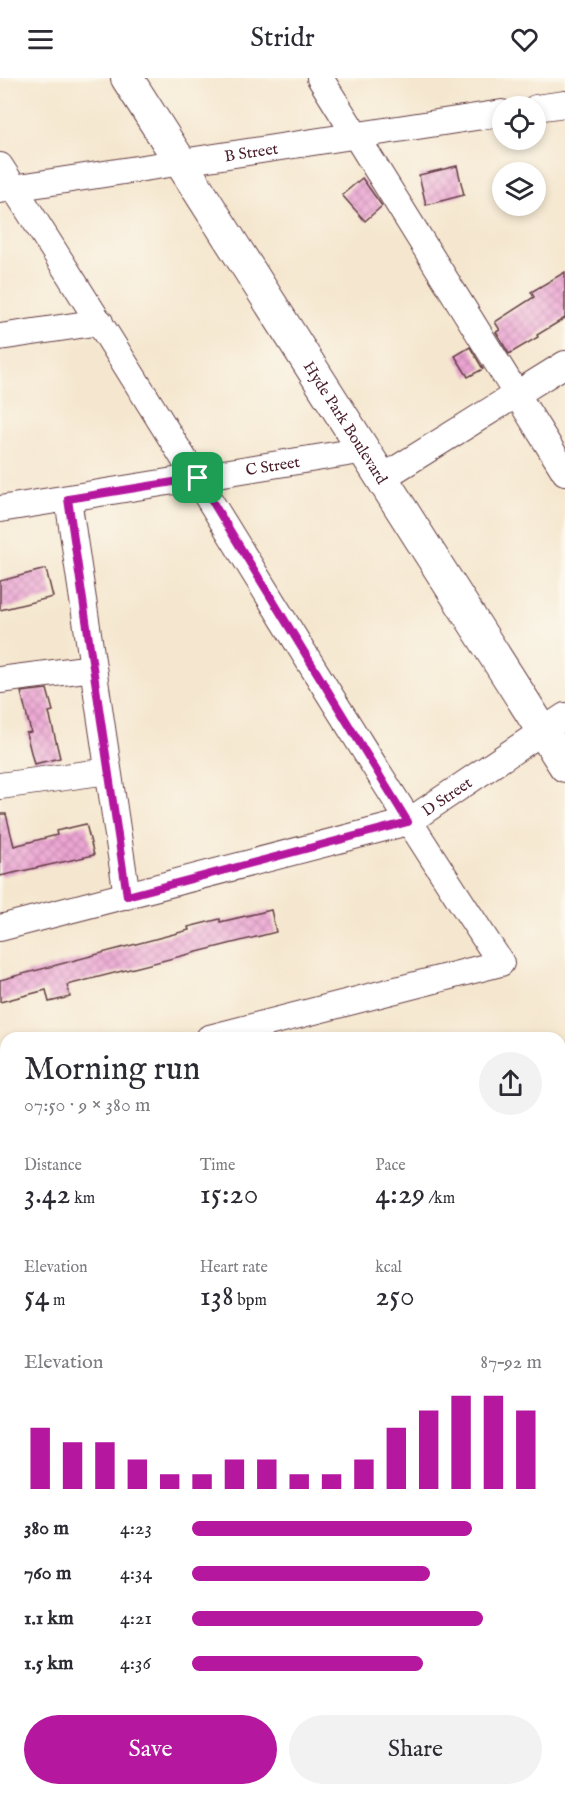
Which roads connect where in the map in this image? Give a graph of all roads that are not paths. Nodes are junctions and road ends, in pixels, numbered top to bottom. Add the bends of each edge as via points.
1 (127, 78) edge
2 (320, 78) edge
3 (565, 104) edge
4 (546, 107) edge
5 (492, 115) edge
6 (357, 135) junction
7 (179, 163) junction
8 (0, 166) edge
9 (7, 189) edge
10 (99, 322) junction
11 (0, 337) edge
12 (565, 364) edge
13 (516, 394) junction
14 (366, 450) junction
15 (565, 472) edge
16 (198, 478) junction
17 (382, 478) junction
18 (68, 499) junction
19 (0, 509) edge
20 (93, 668) junction
21 (0, 680) edge
22 (553, 723) edge
23 (565, 766) edge
24 (108, 771) junction
25 (0, 786) edge
26 (408, 822) junction
27 (127, 896) junction
28 (0, 928) edge
29 (232, 1032) edge

1 - 7 main road, Hyde Park Boulevard
2 - 6 street
3 - 4 street
5 - 6 street, B Street
6 - 7 street, B Street
6 - 13 street
7 - 9 street, B Street
7 - 14 main road, Hyde Park Boulevard
8 - 9 street
9 - 10 street
10 - 11 street
10 - 16 street
12 - 13 street
13 - 15 street
13 - 17 street
14 - 16 street, C Street
14 - 17 main road, Hyde Park Boulevard
16 - 18 street, C Street
16 - 26 street
17 - 22 main road, Hyde Park Boulevard
18 - 19 street, C Street
18 - 20 street
20 - 21 street
20 - 24 street
22 - 23 main road, Hyde Park Boulevard
22 - 26 street, D Street
24 - 25 street
24 - 27 street
26 - 27 street, D Street
26 - 29 street via 501,963
27 - 28 street, D Street

